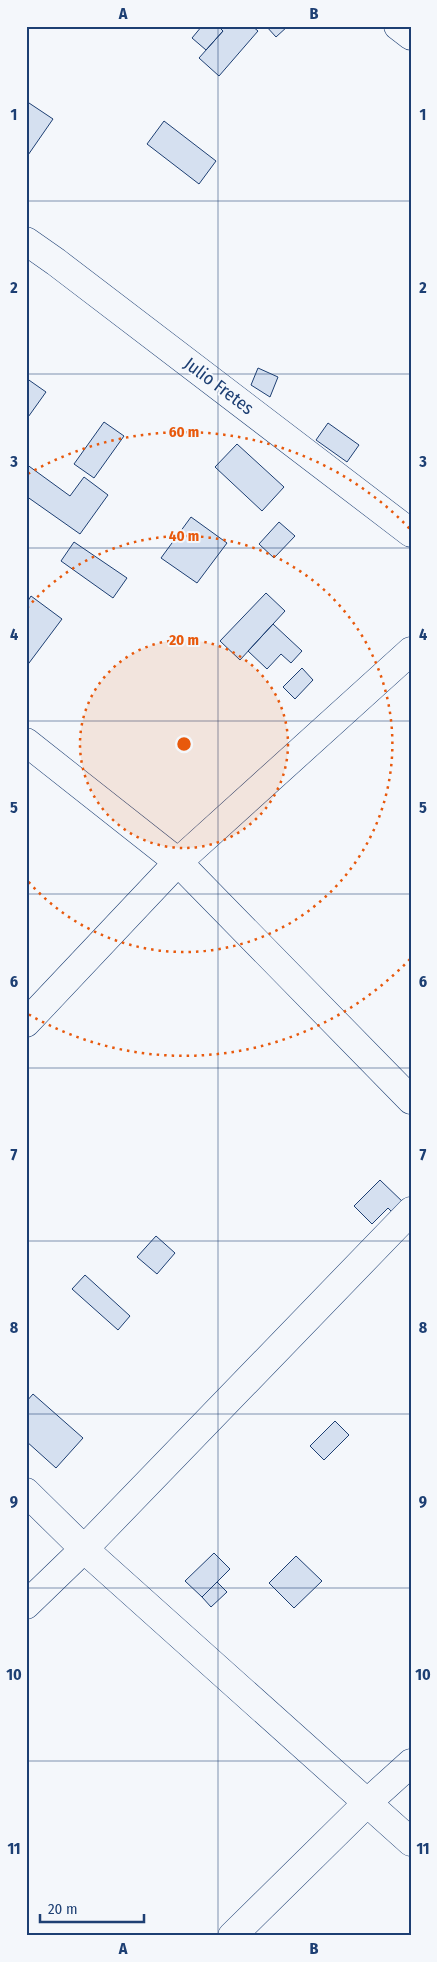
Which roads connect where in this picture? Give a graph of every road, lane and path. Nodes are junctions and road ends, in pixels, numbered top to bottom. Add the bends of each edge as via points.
1 (398, 26) edge
2 (411, 36) edge
3 (26, 241) edge
4 (411, 533) edge
5 (411, 652) edge
6 (26, 742) edge
7 (178, 862) junction
8 (26, 1023) edge
9 (411, 1100) edge
10 (411, 1211) edge
11 (26, 1492) edge
12 (84, 1549) junction
13 (26, 1605) edge
14 (411, 1763) edge
15 (368, 1802) junction
16 (411, 1842) edge
17 (232, 1936) edge

1 - 2 street
3 - 4 street, Julio Fretes
5 - 7 street
6 - 7 street
7 - 8 street
7 - 9 street
10 - 12 street
11 - 12 street
12 - 13 street
12 - 15 street
14 - 15 street
15 - 16 street
15 - 17 street

